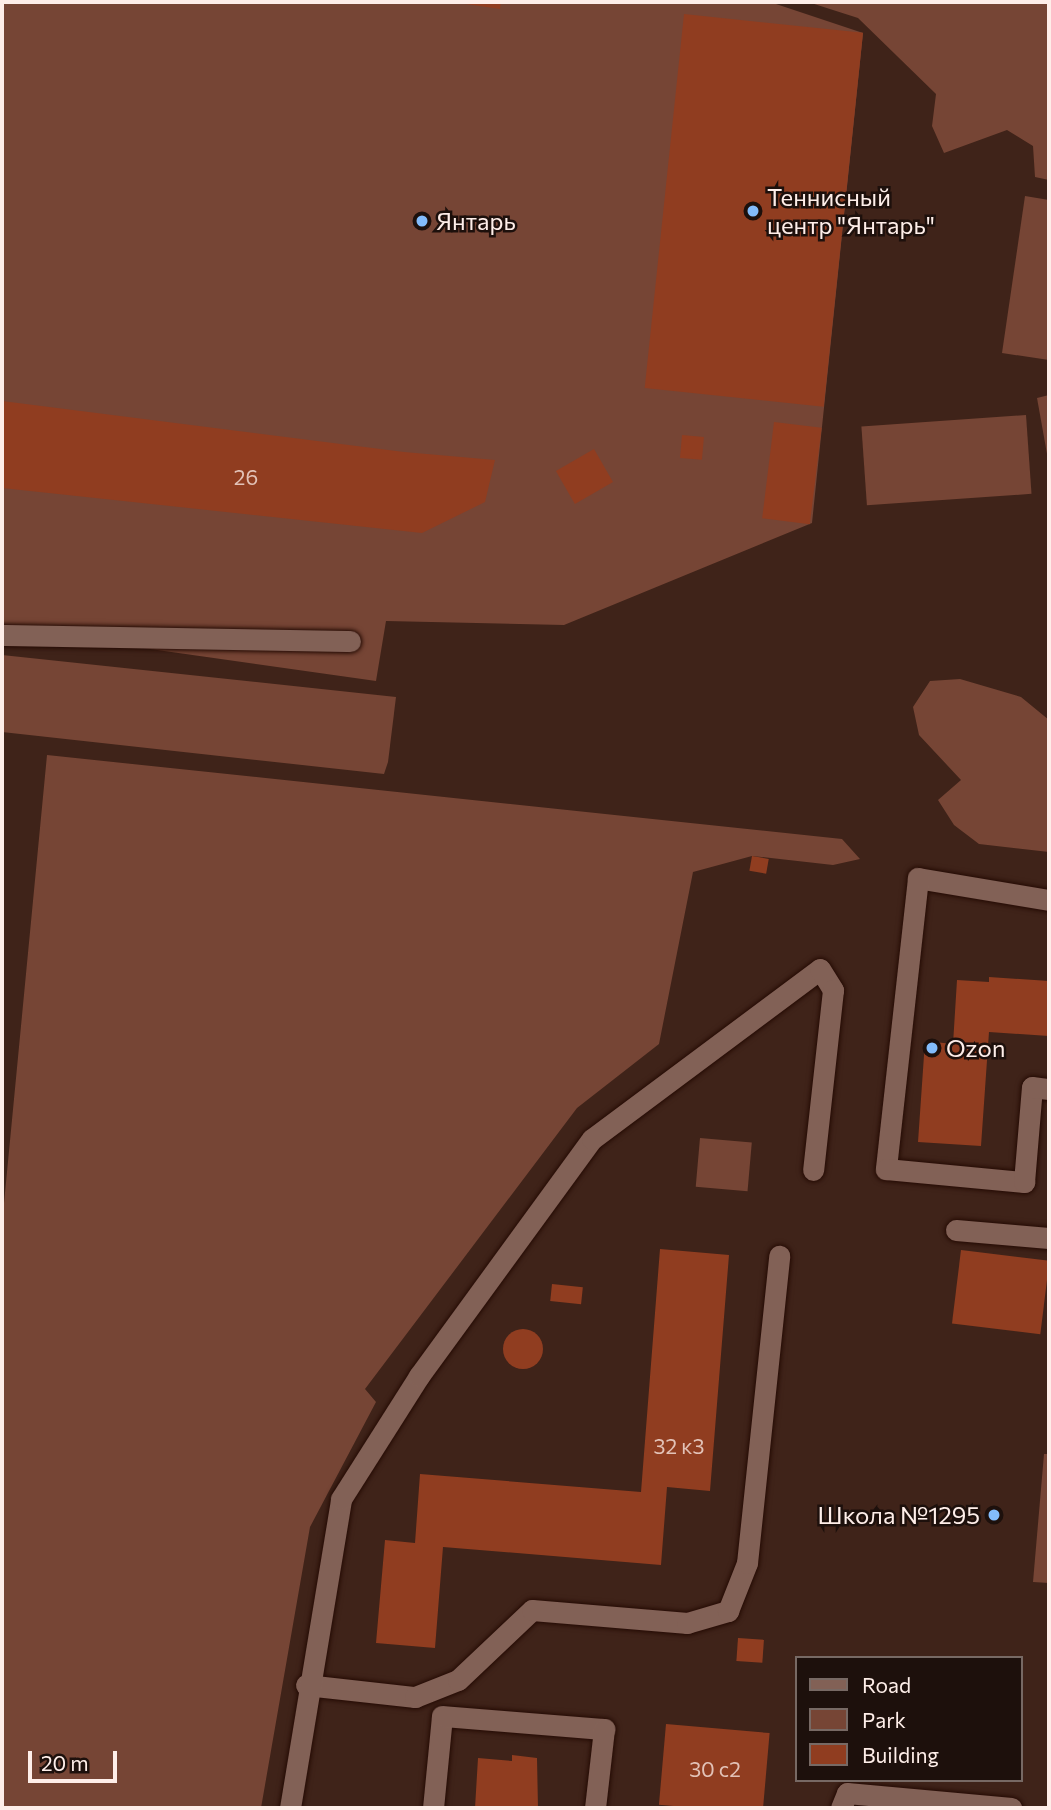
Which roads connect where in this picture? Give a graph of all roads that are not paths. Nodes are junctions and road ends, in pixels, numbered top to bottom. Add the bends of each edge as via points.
1 (2, 635) edge
2 (350, 641) dead end
3 (1049, 900) edge
4 (1049, 1089) edge
5 (813, 1170) dead end
6 (956, 1230) dead end
7 (1049, 1238) edge
8 (779, 1256) dead end
9 (306, 1685) junction
10 (290, 1808) edge
11 (433, 1808) edge
12 (595, 1808) edge
13 (841, 1808) edge
14 (1011, 1808) edge

1 - 2 lane
3 - 4 lane via 918,878 886,1169 1024,1182 1032,1087
5 - 9 lane via 833,990 820,969 592,1139 419,1377 341,1499
6 - 7 lane
8 - 9 lane via 747,1563 728,1611 687,1623 532,1610 458,1681 415,1697
9 - 10 lane
11 - 12 lane via 442,1716 604,1729
13 - 14 lane via 847,1793

